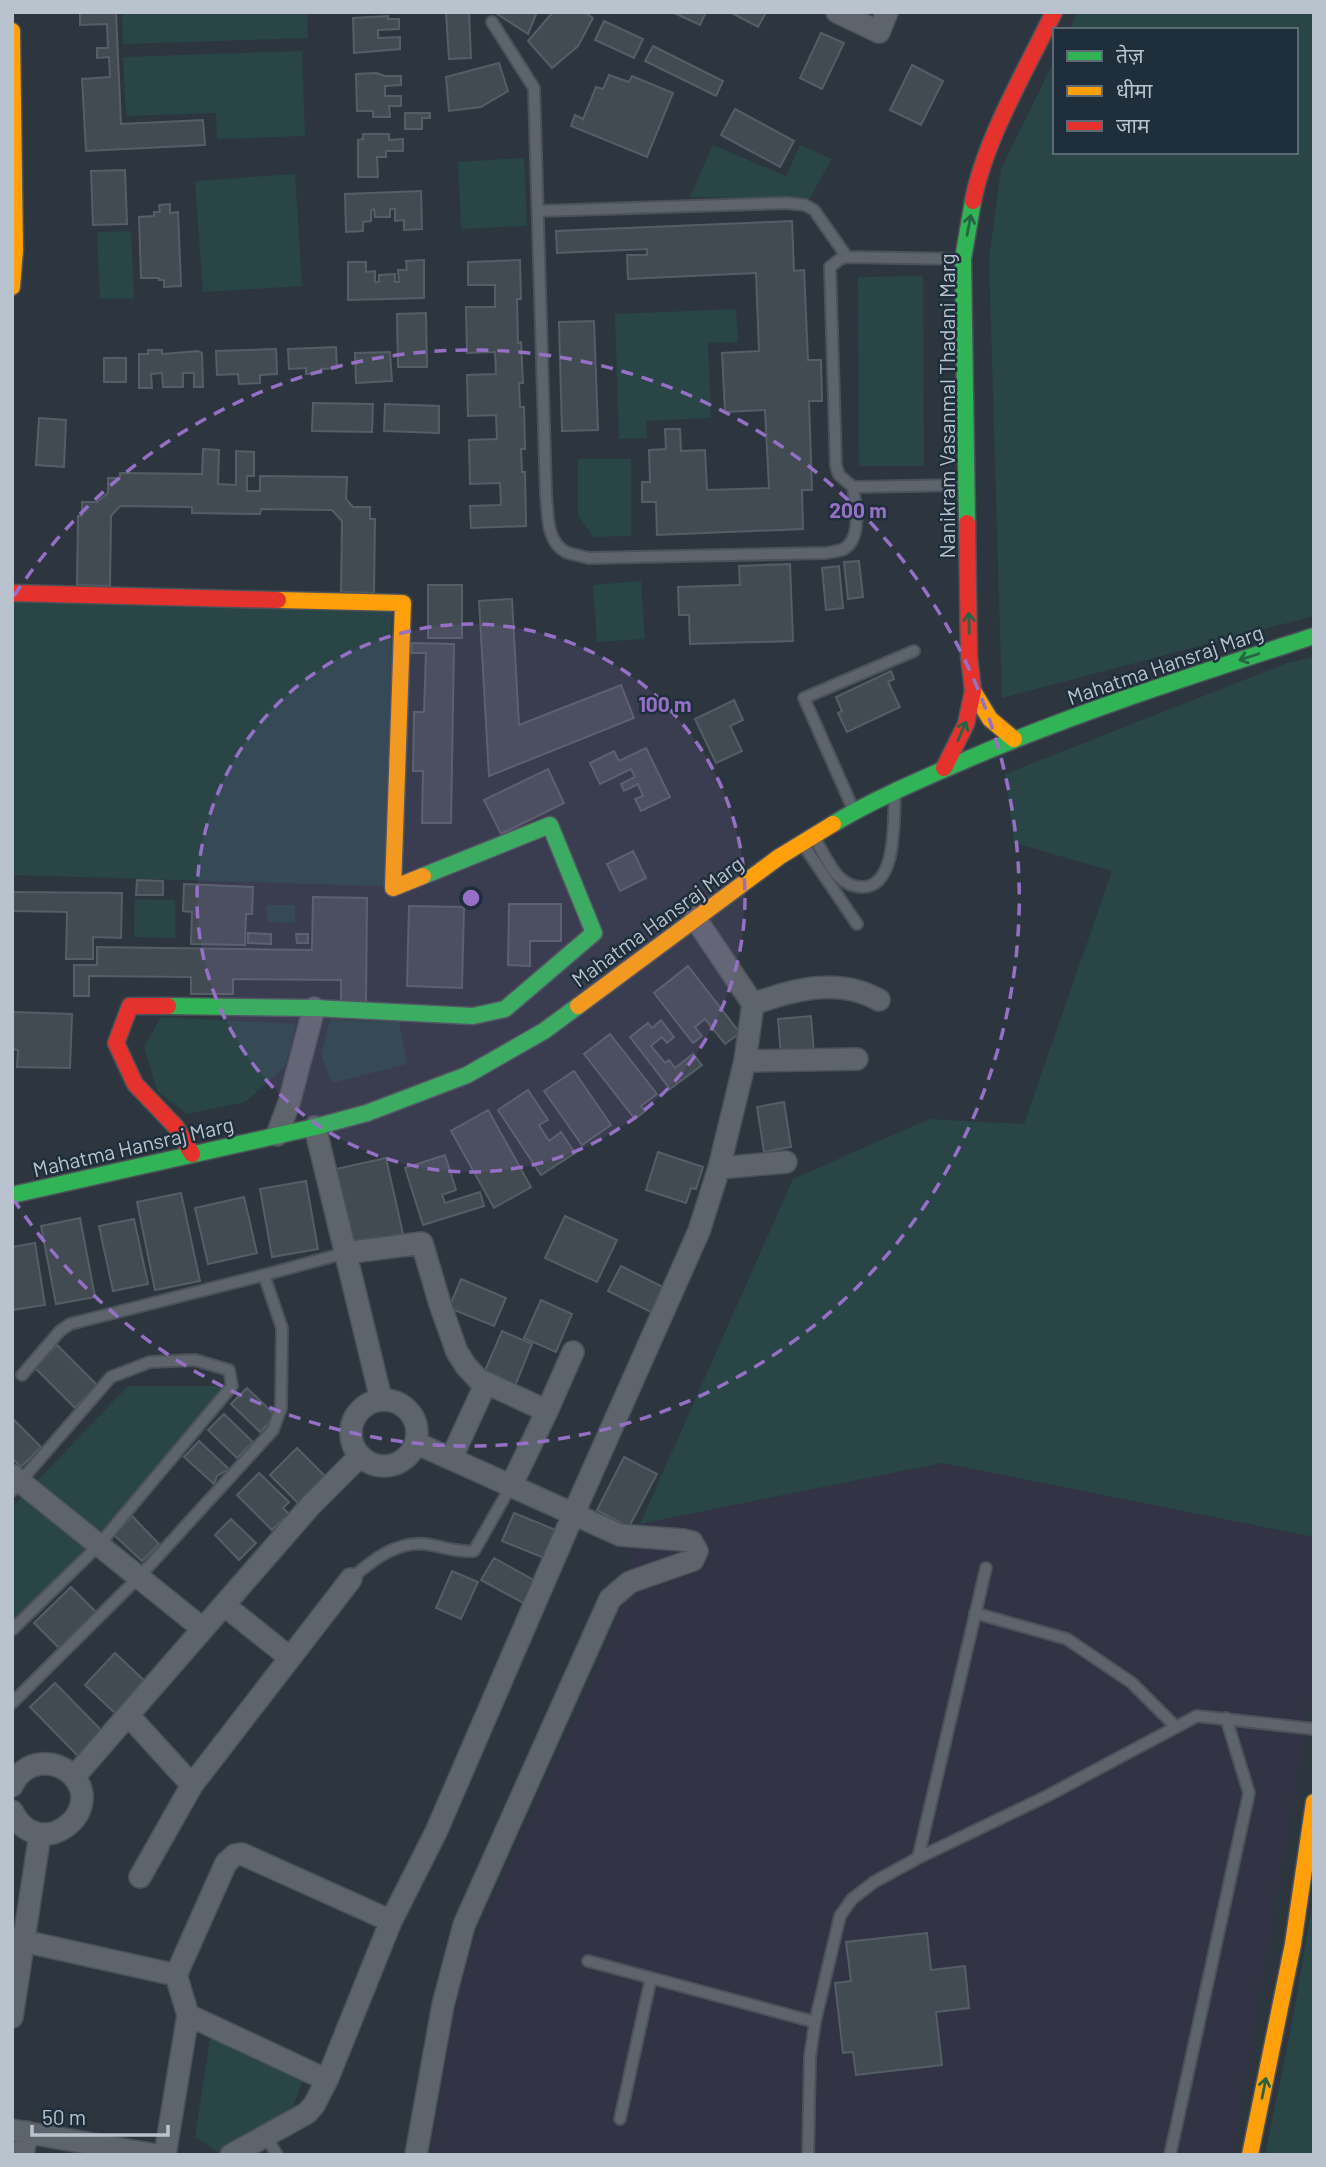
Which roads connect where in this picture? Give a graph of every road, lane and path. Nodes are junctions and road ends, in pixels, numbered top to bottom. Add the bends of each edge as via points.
1 (837, 12) edge
2 (887, 12) edge
3 (1054, 12) edge
4 (492, 22) dead end
5 (12, 31) edge
6 (13, 54) edge
7 (539, 211) junction
8 (847, 257) junction
9 (963, 259) junction
10 (12, 287) edge
11 (967, 485) junction
12 (853, 487) junction
13 (12, 593) edge
14 (1314, 636) edge
15 (914, 651) dead end
16 (973, 691) junction
17 (1014, 739) junction
18 (944, 768) junction
19 (895, 790) junction
20 (854, 811) junction
21 (808, 840) junction
22 (695, 918) junction
23 (857, 924) dead end
24 (879, 999) dead end
25 (753, 1004) junction
26 (314, 1008) junction
27 (857, 1059) dead end
28 (745, 1061) junction
29 (315, 1127) junction
30 (277, 1135) junction
31 (192, 1154) junction
32 (786, 1162) dead end
33 (719, 1168) junction
34 (12, 1195) edge
35 (345, 1253) junction
36 (264, 1275) junction
37 (573, 1352) dead end
38 (22, 1375) dead end
39 (486, 1383) junction
40 (381, 1399) junction
41 (547, 1411) junction
42 (416, 1443) junction
43 (359, 1457) junction
44 (452, 1457) junction
45 (15, 1483) edge
46 (511, 1486) junction
47 (573, 1515) junction
48 (99, 1545) junction
49 (986, 1568) dead end
50 (139, 1577) junction
51 (351, 1578) joint
52 (224, 1605) junction
53 (975, 1613) junction
54 (203, 1629) junction
55 (12, 1630) edge
56 (289, 1657) junction
57 (12, 1703) edge
58 (129, 1716) junction
59 (1226, 1718) junction
60 (1176, 1727) junction
61 (1314, 1729) edge
62 (74, 1777) junction
63 (192, 1785) junction
64 (12, 1786) edge
65 (1314, 1802) edge
66 (12, 1811) edge
67 (40, 1834) junction
68 (919, 1858) junction
69 (140, 1877) dead end
70 (391, 1921) junction
71 (19, 1940) edge
72 (588, 1961) dead end
73 (176, 1975) junction
74 (651, 1978) junction
75 (188, 2015) junction
76 (12, 2017) edge
77 (815, 2022) junction
78 (327, 2080) junction
79 (620, 2119) dead end
80 (20, 2131) edge
81 (266, 2136) junction
82 (23, 2155) edge
83 (156, 2155) edge
84 (165, 2155) edge
85 (231, 2155) edge
86 (277, 2155) edge
87 (416, 2155) edge
88 (808, 2155) edge
89 (1170, 2155) edge
90 (1250, 2155) edge

1 - 2 street via 879,32
9 -> 3 street, Nanikram Vasanmal Thadani Marg via 977,182
4 - 7 lane via 534,88
5 - 6 street
6 - 10 street
7 - 8 lane via 805,205 820,217
7 - 12 lane via 548,526 565,552 589,558 826,553 852,541 856,529
8 - 9 lane
8 - 12 lane via 830,267 836,466
9 - 11 street, Nanikram Vasanmal Thadani Marg
11 - 12 lane
16 -> 11 street, Nanikram Vasanmal Thadani Marg
13 - 26 street via 403,603 393,888 550,825 594,933 505,1009 473,1016
14 -> 17 street, Mahatma Hansraj Marg
15 - 20 lane via 804,698
16 - 17 street via 984,714
18 -> 16 street via 966,724
17 - 18 street, Mahatma Hansraj Marg
18 - 19 street, Mahatma Hansraj Marg
19 - 20 street, Mahatma Hansraj Marg
19 - 21 lane via 887,869 870,887 853,887 838,876
20 - 21 street, Mahatma Hansraj Marg
21 - 22 street, Mahatma Hansraj Marg
21 - 23 lane
22 - 25 street
22 - 29 street, Mahatma Hansraj Marg via 544,1031 467,1075 367,1113
24 - 25 street via 834,986
25 - 28 street
26 - 30 street
26 - 31 street via 130,1006 116,1043 135,1084 176,1127
27 - 28 street
28 - 33 street
29 - 30 street, Mahatma Hansraj Marg
29 - 35 street
30 - 31 street, Mahatma Hansraj Marg
31 - 34 street, Mahatma Hansraj Marg
32 - 33 street
33 - 47 street via 699,1231
35 - 36 lane
35 - 39 street via 422,1242 457,1352
35 - 40 street
36 - 38 lane via 70,1324
36 - 50 lane via 282,1328 278,1420
37 - 41 street
39 - 41 street
39 - 44 street
40 - 42 street via 394,1400 414,1417
40 - 43 street via 358,1411 351,1423 350,1436
41 - 46 street
42 - 43 street via 400,1462 387,1466
42 - 44 street
43 - 52 street
44 - 46 street
45 - 48 street
45 - 48 lane via 111,1377 150,1362 195,1360 229,1370 232,1385
46 - 47 street
46 - 51 lane via 474,1550 422,1544 390,1550
47 - 70 street via 436,1832
47 - 87 street via 620,1535 692,1542 696,1557 630,1583 610,1600 464,1925 443,2006
48 - 50 street
48 - 55 lane
49 - 53 lane
50 - 54 street
50 - 57 lane
51 - 56 street
52 - 54 street
52 - 56 street
53 - 60 lane via 1067,1640 1132,1683
53 - 68 lane
54 - 58 street
56 - 63 street
58 - 62 street
58 - 63 street
59 - 60 lane via 1197,1716
59 - 61 lane
59 - 89 lane via 1249,1793
60 - 68 lane
62 - 64 street via 50,1763 36,1764 23,1770
62 - 67 street via 80,1789 77,1816 55,1833
63 - 69 street
90 -> 65 street via 1293,1944
66 - 67 street via 27,1829
67 - 71 street
68 - 77 lane via 874,1882 852,1899 840,1916
70 - 73 street via 242,1854 235,1855 226,1863
70 - 78 street
71 - 73 street
71 - 76 street
72 - 74 lane
73 - 75 street
74 - 77 lane
74 - 79 lane
75 - 78 street
75 - 84 street
77 - 88 lane
78 - 81 street via 307,2113
80 - 82 street
80 - 83 street
81 - 85 street
81 - 86 lane

